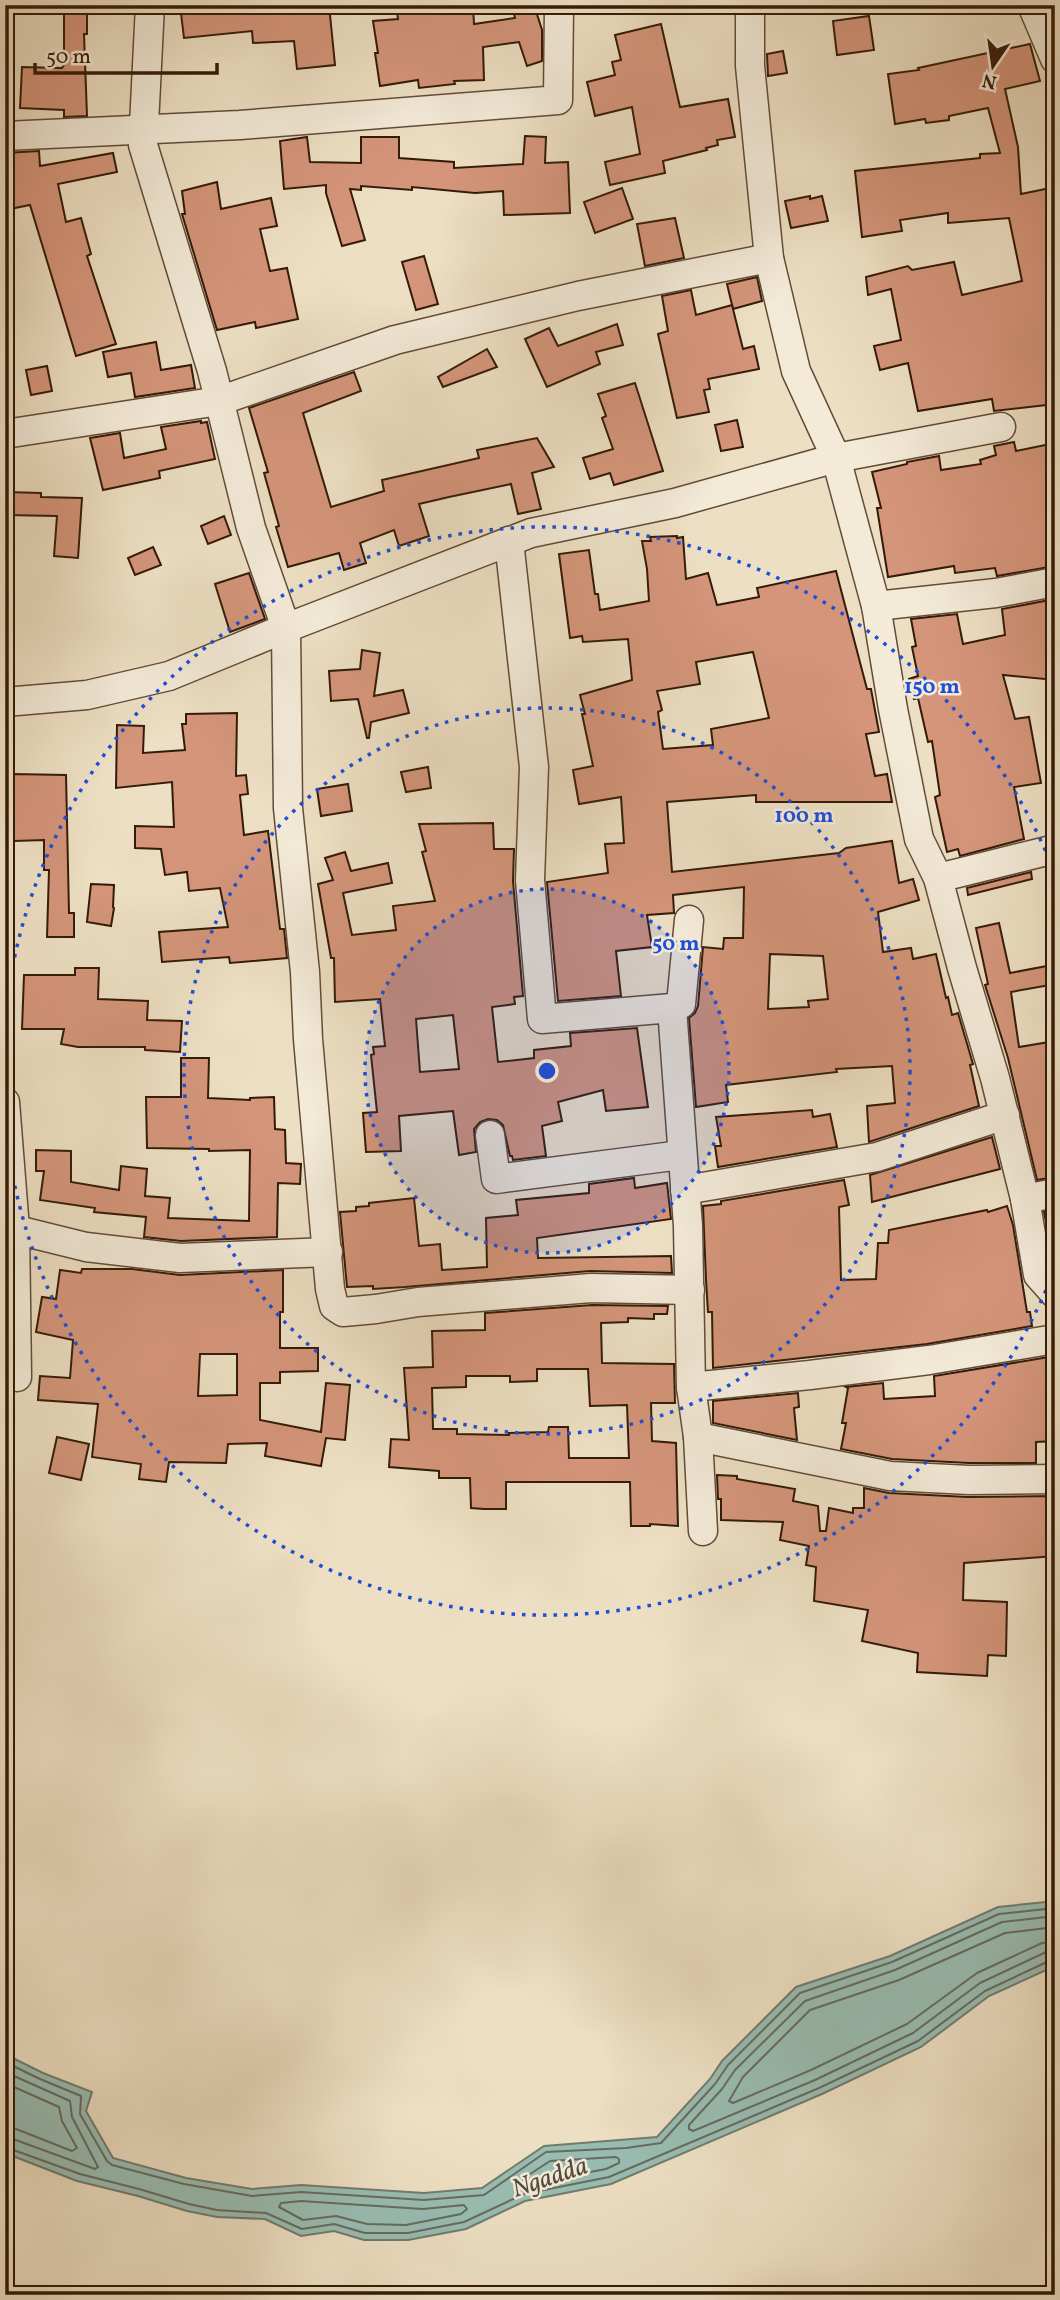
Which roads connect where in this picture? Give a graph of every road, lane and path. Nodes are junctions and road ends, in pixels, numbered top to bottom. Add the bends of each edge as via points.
1 (150, 5) edge
2 (559, 5) edge
3 (750, 5) edge
4 (1032, 5) edge
5 (1055, 59) edge
6 (144, 131) junction
7 (5, 136) edge
8 (769, 258) junction
9 (219, 401) junction
10 (1001, 426) dead end
11 (5, 434) edge
12 (836, 458) junction
13 (509, 541) junction
14 (1055, 582) edge
15 (876, 606) junction
16 (286, 628) junction
17 (5, 702) edge
18 (1055, 849) edge
19 (938, 878) junction
20 (689, 920) dead end
21 (672, 1008) junction
22 (5, 1102) edge
23 (1004, 1115) junction
24 (490, 1135) dead end
25 (681, 1155) junction
26 (685, 1190) junction
27 (1055, 1193) edge
28 (1025, 1199) junction
29 (10, 1228) edge
30 (328, 1252) junction
31 (690, 1290) junction
32 (1055, 1294) edge
33 (1055, 1339) edge
34 (17, 1377) dead end
35 (691, 1387) junction
36 (698, 1437) junction
37 (1055, 1479) edge
38 (702, 1531) dead end

1 - 6 street
2 - 6 street via 558,100
3 - 8 street via 750,66
4 - 5 street
6 - 7 street
6 - 9 street via 143,145
8 - 9 street via 578,296 395,340
8 - 12 street via 796,371
9 - 11 street
9 - 16 street via 251,528
10 - 12 street
12 - 13 street via 676,503
12 - 15 street
13 - 16 street
13 - 21 street via 534,767 530,880 542,1019
14 - 15 street
15 - 19 street via 919,839
16 - 17 street via 169,676 87,695
16 - 30 street via 288,808
18 - 19 street
19 - 23 street
20 - 21 street via 681,1004
21 - 25 street
22 - 29 street
23 - 26 street via 877,1157
23 - 28 street
24 - 25 street via 496,1179
25 - 26 street
26 - 31 street
27 - 28 street
28 - 32 street via 1038,1275
29 - 30 street via 86,1247 180,1258
29 - 34 street
30 - 31 street via 334,1306 343,1312 591,1288
31 - 35 street
33 - 35 street via 929,1360
35 - 36 street
36 - 37 street via 890,1476
36 - 38 street

